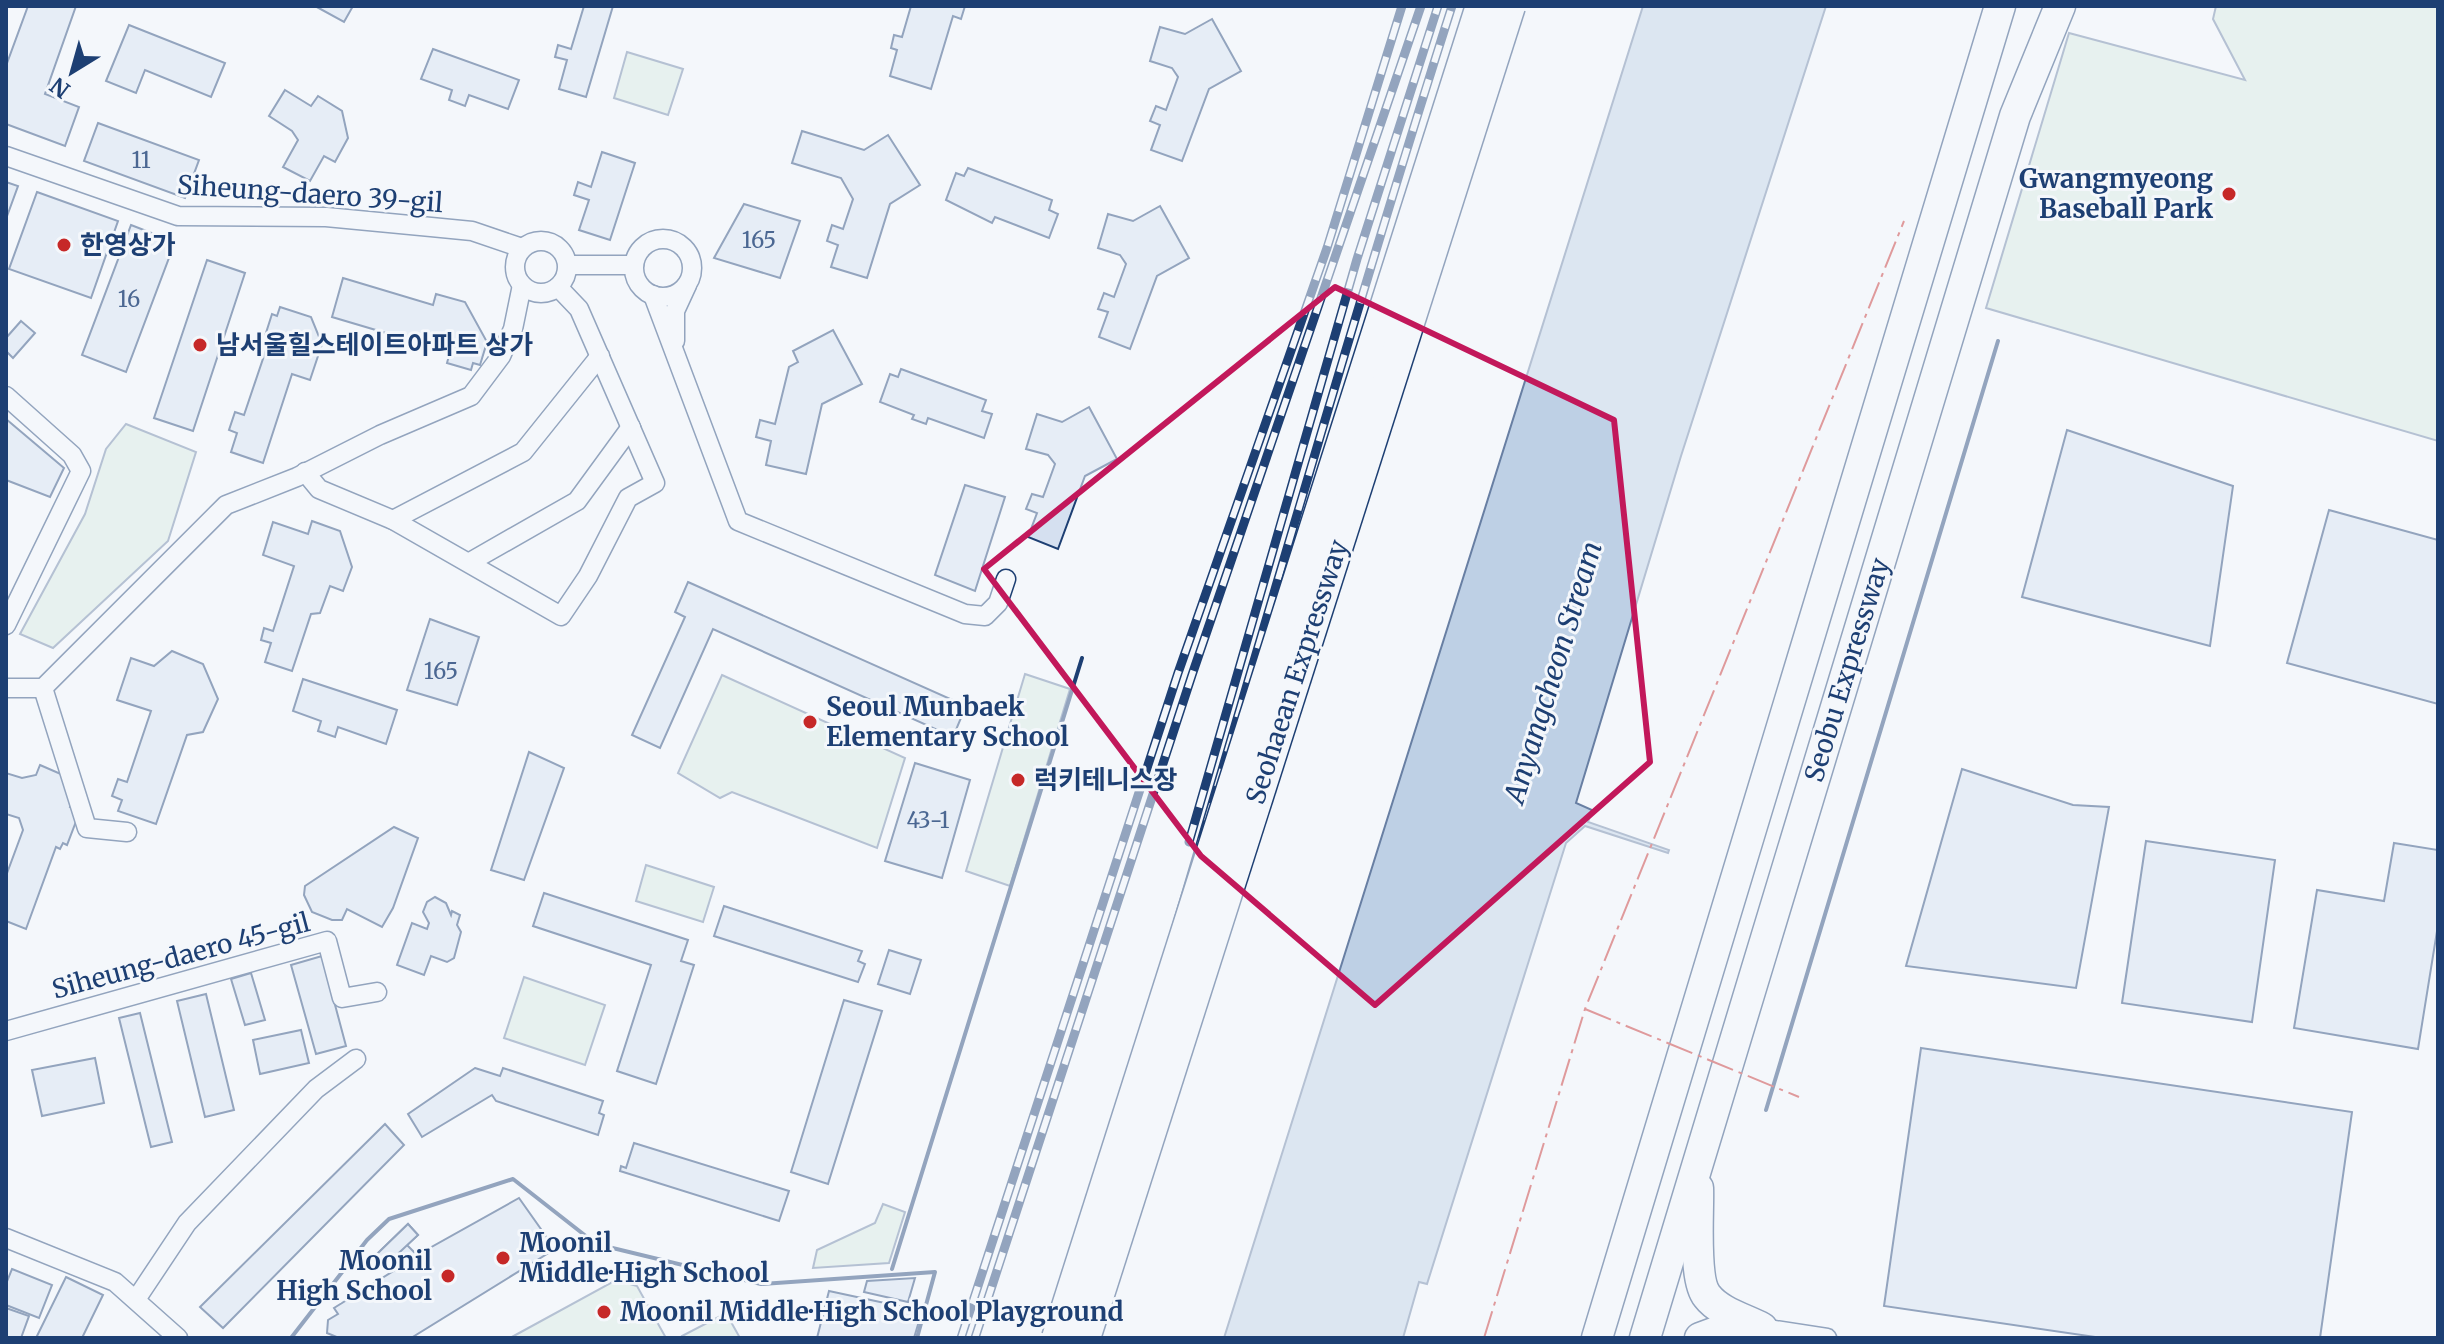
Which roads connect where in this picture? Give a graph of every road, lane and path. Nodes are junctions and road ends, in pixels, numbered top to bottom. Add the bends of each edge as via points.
1 (1482, 6) edge
2 (1509, 6) edge
3 (2000, 6) edge
4 (2038, 6) edge
5 (2060, 6) edge
6 (2015, 116) junction
7 (6, 156) edge
8 (522, 248) junction
9 (568, 265) junction
10 (634, 265) junction
11 (688, 283) junction
12 (522, 285) junction
13 (558, 287) junction
14 (653, 295) junction
15 (675, 352) junction
16 (600, 356) junction
17 (6, 396) edge
18 (631, 427) junction
19 (305, 472) junction
20 (393, 520) junction
21 (470, 562) junction
22 (1006, 579) dead end
23 (6, 625) edge
24 (6, 688) edge
25 (43, 688) junction
26 (127, 832) dead end
27 (377, 992) dead end
28 (6, 1031) edge
29 (356, 1059) dead end
30 (1697, 1163) junction
31 (6, 1238) edge
32 (137, 1298) junction
33 (1762, 1328) junction
34 (178, 1338) edge
35 (1058, 1338) edge
36 (1084, 1338) edge
37 (1597, 1338) edge
38 (1645, 1338) edge
39 (1700, 1338) edge
40 (1827, 1338) edge

1 - 35 highway, Seohaean Expressway, bridge
2 - 36 highway, Seohaean Expressway, bridge
3 - 37 highway, Seobu Expressway
4 - 6 highway
5 - 6 highway, Seobu Expressway
6 - 30 highway, Seobu Expressway
7 - 8 street, Siheung-daero 39-gil via 178,216 326,217 472,231
8 - 9 street, Siheung-daero 39-gil via 534,241 551,242 563,251
8 - 12 street via 514,266
9 - 10 street
9 - 13 street
10 - 11 street via 646,244 670,239 691,259
10 - 14 street via 641,286
11 - 14 street via 673,295
11 - 15 street via 675,311
12 - 13 street via 544,293
12 - 19 street via 501,356 471,396
13 - 16 street via 579,309
14 - 15 street
15 - 22 street via 738,521 965,614 985,616 992,611
16 - 18 street
16 - 20 street via 523,452
17 - 23 street via 72,455 81,471
18 - 21 street via 577,501
18 - 21 street via 655,483 628,498 561,616
19 - 20 street via 319,489
19 - 25 street via 226,505
20 - 21 street
24 - 25 street
25 - 26 street via 87,828
27 - 28 street, Siheung-daero 45-gil via 342,998 327,941
29 - 32 street via 316,1089 187,1223
30 - 33 highway via 1699,1271 1705,1294 1717,1306
30 - 38 highway, Seobu Expressway
31 - 32 street via 115,1282
32 - 34 street
33 - 39 highway via 1727,1328
33 - 40 street

